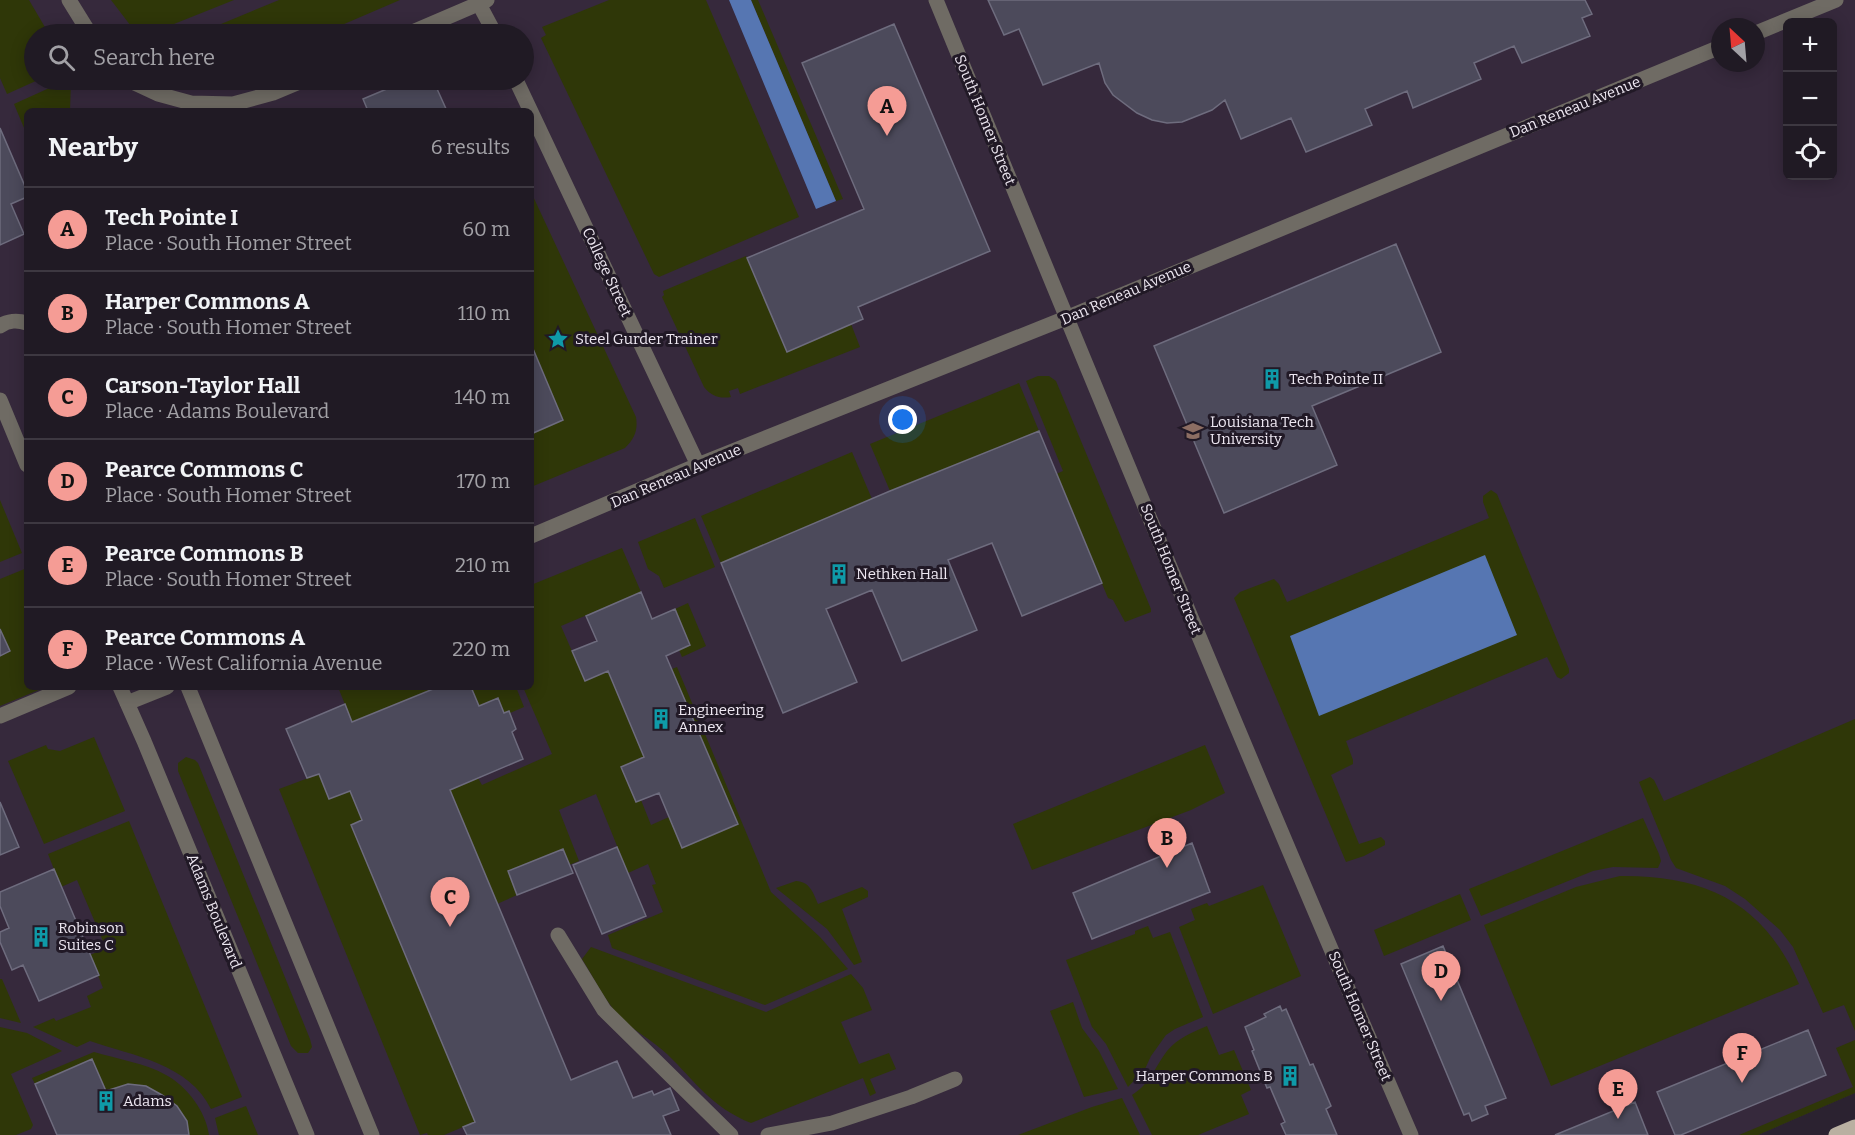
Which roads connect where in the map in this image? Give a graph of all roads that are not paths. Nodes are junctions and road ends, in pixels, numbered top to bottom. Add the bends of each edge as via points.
1 (69, 0) edge
2 (936, 0) edge
3 (1836, 0) edge
4 (483, 2) edge
5 (84, 24) edge
6 (431, 24) edge
7 (491, 24) edge
8 (1765, 29) edge
9 (1711, 51) edge
10 (149, 90) edge
11 (280, 90) edge
12 (521, 90) edge
13 (529, 108) edge
14 (534, 118) edge
15 (1066, 318) junction
16 (24, 322) edge
17 (0, 326) edge
18 (0, 400) edge
19 (24, 458) edge
20 (698, 465) junction
21 (534, 535) edge
22 (62, 690) edge
23 (121, 690) edge
24 (160, 690) edge
25 (189, 690) edge
26 (127, 703) junction
27 (0, 716) edge
28 (558, 935) dead end
29 (955, 1079) dead end
30 (1855, 1127) edge
31 (307, 1135) edge
32 (372, 1135) edge
33 (731, 1135) edge
34 (768, 1135) edge
35 (1411, 1135) edge
36 (1836, 1135) edge

1 - 5 street
2 - 15 street, South Homer Street
3 - 8 street
4 - 6 street
4 - 7 street
9 - 15 street, Dan Reneau Avenue
10 - 11 street via 191,103 233,104
12 - 13 street, College Street
14 - 20 street, College Street
15 - 20 street, Dan Reneau Avenue
15 - 35 street, South Homer Street
16 - 17 street via 6,322
18 - 19 street
20 - 21 street, Dan Reneau Avenue
22 - 27 street
23 - 26 street, Adams Boulevard
24 - 26 street
25 - 32 street
26 - 31 street, Adams Boulevard
28 - 33 street via 604,1010
29 - 34 street via 832,1123
30 - 36 main road

